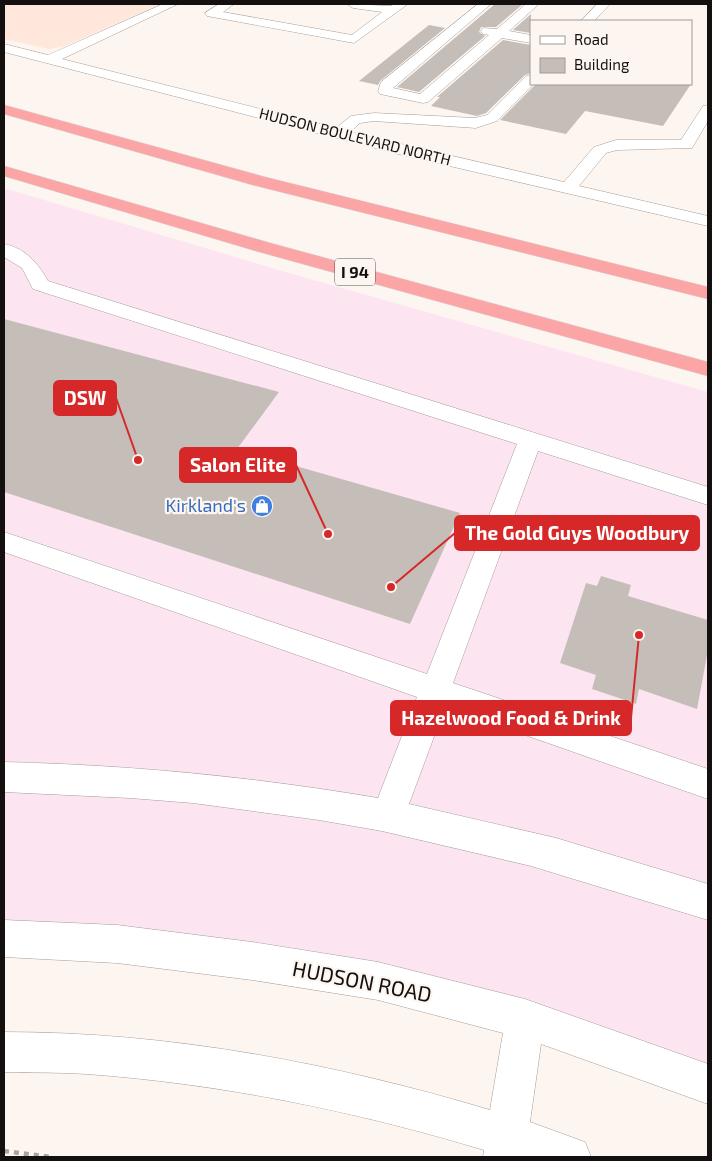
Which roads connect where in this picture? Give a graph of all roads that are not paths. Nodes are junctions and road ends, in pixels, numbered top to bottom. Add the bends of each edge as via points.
1 (172, 4) edge
2 (228, 4) edge
3 (355, 4) edge
4 (485, 4) edge
5 (533, 4) edge
6 (604, 4) edge
7 (397, 7) edge
8 (588, 20) edge
9 (458, 26) junction
10 (500, 33) junction
11 (530, 39) edge
12 (4, 48) edge
13 (49, 60) junction
14 (530, 80) edge
15 (708, 108) edge
16 (4, 109) edge
17 (339, 134) junction
18 (4, 171) edge
19 (567, 189) junction
20 (708, 221) edge
21 (4, 249) edge
22 (708, 292) edge
23 (708, 369) edge
24 (530, 440) junction
25 (708, 496) edge
26 (4, 542) edge
27 (435, 689) junction
28 (4, 777) edge
29 (708, 784) edge
30 (388, 816) junction
31 (708, 902) edge
32 (4, 938) edge
33 (525, 1019) junction
34 (4, 1052) edge
35 (708, 1084) edge
36 (505, 1146) edge
37 (570, 1157) edge

1 - 13 street
2 - 7 street via 211,13 354,39
3 - 7 street
4 - 9 street
5 - 10 street
6 - 8 street
9 - 10 street
9 - 10 street via 386,85 385,91 423,99
10 - 11 street
12 - 13 street, HUDSON BOULEVARD NORTH
13 - 17 street, HUDSON BOULEVARD NORTH
14 - 17 street via 492,118 476,123 374,117 356,119
15 - 19 street via 694,146 616,145 600,150
16 - 22 highway via 259,181
17 - 19 street, HUDSON BOULEVARD NORTH
18 - 23 highway, I 94 via 272,249
19 - 20 street, HUDSON BOULEVARD NORTH
21 - 24 street via 30,265 40,285
24 - 25 street
24 - 27 street
26 - 27 street
27 - 29 street
27 - 30 street
28 - 30 street via 152,785 268,797
30 - 31 street via 505,842
32 - 33 street, HUDSON ROAD via 117,944 262,962 378,981
33 - 35 street, HUDSON ROAD
33 - 36 street
34 - 36 street via 86,1054 223,1069 361,1095
36 - 37 street

